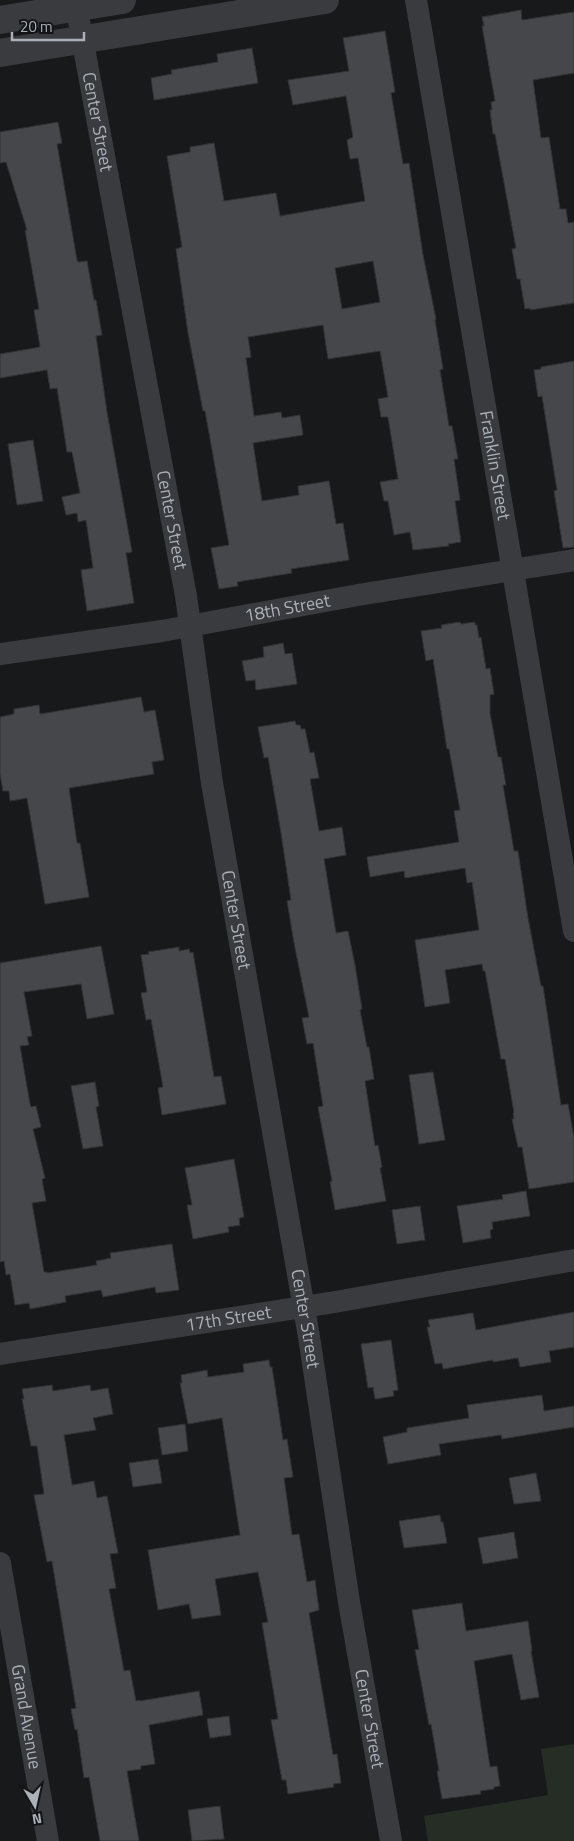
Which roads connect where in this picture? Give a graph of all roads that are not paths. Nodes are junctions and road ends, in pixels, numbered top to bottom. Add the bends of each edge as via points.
1 (122, 0) edge
2 (325, 0) edge
3 (416, 0) edge
4 (75, 4) edge
5 (0, 20) edge
6 (82, 40) junction
7 (0, 53) edge
8 (574, 560) edge
9 (514, 570) junction
10 (190, 626) junction
11 (0, 654) edge
12 (574, 931) edge
13 (574, 1260) edge
14 (303, 1307) junction
15 (0, 1354) edge
16 (0, 1563) edge
17 (48, 1841) edge
18 (391, 1841) edge

1 - 4 street
2 - 6 street
3 - 9 street, Franklin Street
4 - 5 street
4 - 6 street, Center Street
6 - 7 street
6 - 10 street, Center Street
8 - 9 street, 18th Street
9 - 10 street, 18th Street
9 - 12 street, Franklin Street
10 - 11 street, 18th Street
10 - 14 street, Center Street via 212,783
13 - 14 street, 17th Street
14 - 15 street, 17th Street
14 - 18 street, Center Street via 349,1602
16 - 17 street, Grand Avenue

